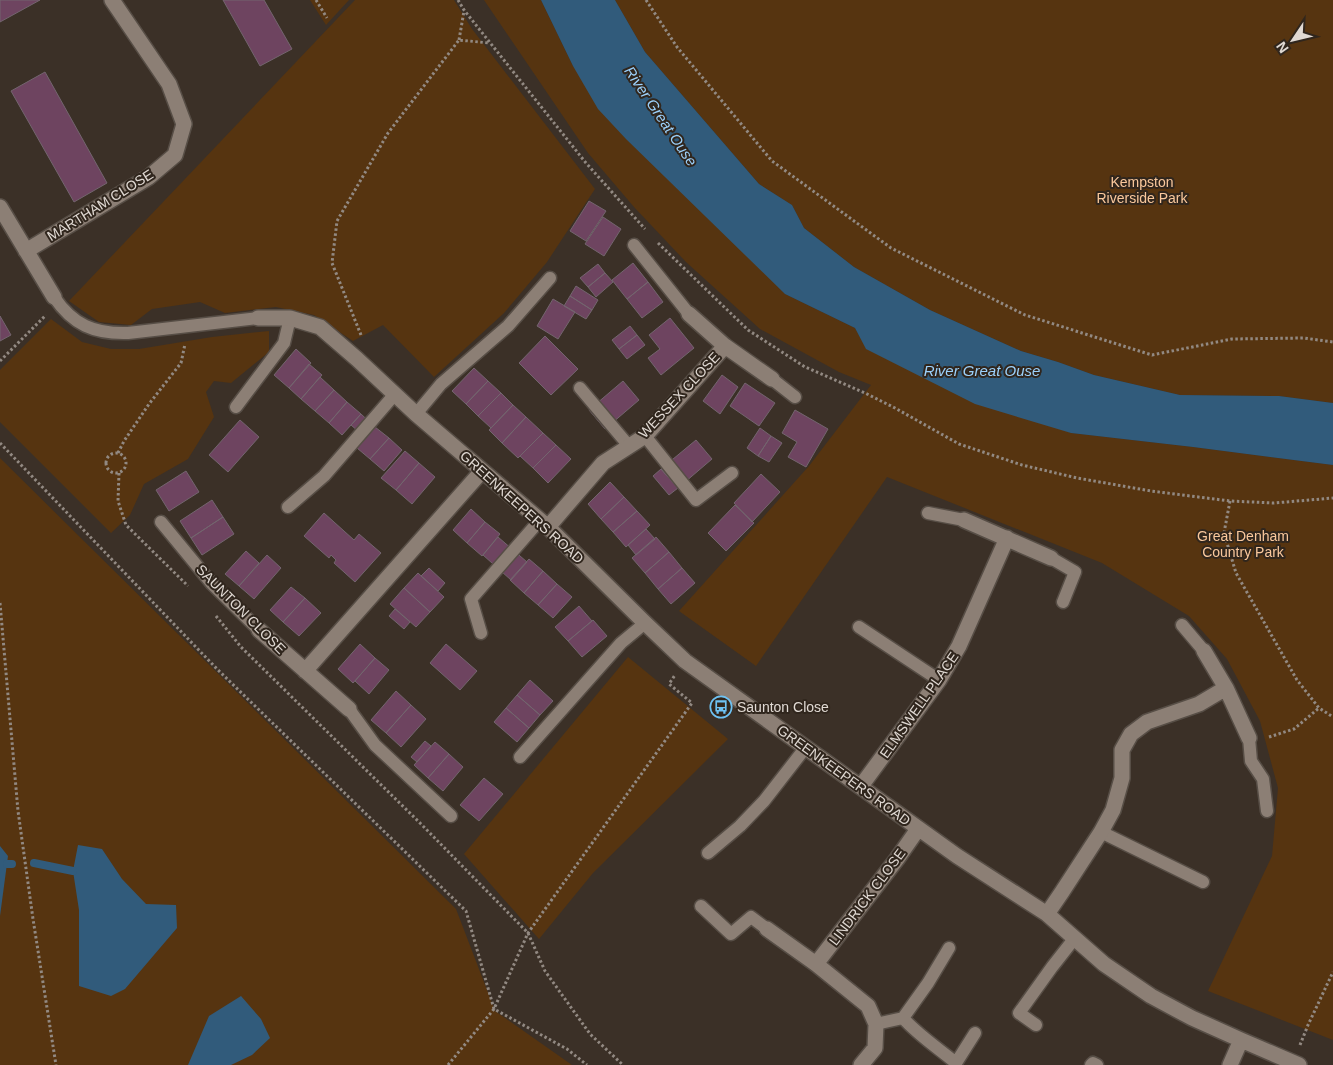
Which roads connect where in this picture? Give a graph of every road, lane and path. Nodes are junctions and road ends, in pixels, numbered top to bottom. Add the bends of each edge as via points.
1 (112, 0) edge
2 (316, 0) edge
3 (458, 0) edge
4 (646, 0) edge
5 (464, 10) junction
6 (327, 18) dead end
7 (459, 40) junction
8 (489, 43) junction
9 (0, 208) edge
10 (645, 230) dead end
11 (658, 242) dead end
12 (634, 245) dead end
13 (26, 251) junction
14 (550, 278) dead end
15 (56, 301) junction
16 (689, 314) joint
17 (258, 318) joint
18 (290, 318) junction
19 (188, 326) junction
20 (1333, 342) edge
21 (724, 346) junction
22 (357, 359) junction
23 (0, 361) edge
24 (772, 379) joint
25 (580, 388) dead end
26 (395, 394) junction
27 (796, 397) dead end
28 (236, 407) dead end
29 (416, 414) junction
30 (645, 436) junction
31 (0, 443) edge
32 (629, 446) junction
33 (118, 453) junction
34 (482, 471) junction
35 (119, 473) junction
36 (732, 473) dead end
37 (1333, 498) edge
38 (1230, 501) junction
39 (288, 507) dead end
40 (928, 512) dead end
41 (964, 520) joint
42 (161, 522) dead end
43 (544, 523) junction
44 (1007, 538) junction
45 (1050, 558) joint
46 (190, 588) dead end
47 (1063, 602) dead end
48 (0, 603) edge
49 (211, 610) dead end
50 (645, 623) junction
51 (1182, 625) dead end
52 (858, 626) dead end
53 (259, 630) joint
54 (481, 633) dead end
55 (1204, 651) joint
56 (685, 661) junction
57 (305, 671) junction
58 (939, 680) junction
59 (1226, 688) junction
60 (1319, 708) junction
61 (349, 709) joint
62 (1333, 716) edge
63 (1249, 738) junction
64 (806, 747) junction
65 (520, 757) dead end
66 (861, 786) junction
67 (1267, 811) dead end
68 (451, 816) dead end
69 (918, 828) junction
70 (1101, 832) junction
71 (708, 853) dead end
72 (1203, 882) dead end
73 (701, 906) dead end
74 (1047, 914) junction
75 (767, 930) joint
76 (528, 933) junction
77 (1074, 939) junction
78 (949, 948) dead end
79 (816, 964) junction
80 (1333, 972) edge
81 (494, 1009) junction
82 (903, 1018) junction
83 (876, 1024) junction
84 (1036, 1025) dead end
85 (975, 1033) dead end
86 (1241, 1040) junction
87 (1296, 1064) edge
88 (56, 1065) edge
89 (448, 1065) edge
90 (587, 1065) edge
91 (623, 1065) edge
92 (862, 1065) edge
93 (1092, 1065) edge
94 (1097, 1065) edge
95 (1230, 1065) edge

1 - 13 street, MARTHAM CLOSE via 169,84 184,124 175,155 149,178
2 - 6 path
3 - 5 path
4 - 20 path via 677,47 772,161 891,248 1024,315 1152,355 1232,339 1304,338
5 - 7 path
5 - 8 path
7 - 8 path
7 - 22 path via 388,133 337,221 332,263 365,347
8 - 10 path
9 - 13 street
11 - 38 path via 748,330 805,367 895,408 959,444 1022,465 1077,478
12 - 16 lane
13 - 15 street
14 - 29 lane via 508,326 441,384
15 - 19 lane via 82,325 112,334
15 - 23 path
16 - 21 street, WESSEX CLOSE
17 - 18 street, GREENKEEPERS ROAD
17 - 19 lane
18 - 22 street, GREENKEEPERS ROAD via 320,328
18 - 28 lane via 284,343
19 - 33 path via 181,363 149,404
21 - 24 street, WESSEX CLOSE
21 - 30 street, WESSEX CLOSE
22 - 26 street, GREENKEEPERS ROAD
24 - 27 lane
25 - 32 lane
26 - 29 street, GREENKEEPERS ROAD
26 - 39 lane via 324,476
29 - 34 street, GREENKEEPERS ROAD
30 - 32 street, WESSEX CLOSE
30 - 36 lane via 696,500
31 - 81 path via 218,670 466,911
32 - 43 street, WESSEX CLOSE via 603,463
33 - 35 path via 127,463 125,470
33 - 35 path via 109,456 106,465 112,473
34 - 43 street, GREENKEEPERS ROAD
34 - 57 street
35 - 46 path via 118,501 126,524
37 - 38 path via 1274,503
38 - 60 path via 1224,533 1236,573 1298,680
40 - 41 lane
41 - 44 street
42 - 53 lane, SAUNTON CLOSE via 212,584
43 - 50 street, GREENKEEPERS ROAD
43 - 54 lane via 472,599
44 - 45 street
44 - 58 street, ELMSWELL PLACE via 959,646
45 - 47 lane via 1075,572
48 - 88 path via 18,811
49 - 76 path via 241,647
50 - 56 street, GREENKEEPERS ROAD
50 - 65 lane via 621,643
51 - 55 lane
52 - 58 lane
53 - 57 street, SAUNTON CLOSE
55 - 59 street
56 - 64 street, GREENKEEPERS ROAD
56 - 76 path via 668,684 692,704
57 - 61 street, SAUNTON CLOSE
58 - 66 street, ELMSWELL PLACE
59 - 63 street
59 - 70 street via 1199,704 1147,722 1130,734 1122,750 1122,778 1113,810
60 - 62 path
60 - 63 path via 1294,729 1258,741
61 - 68 lane, SAUNTON CLOSE via 375,745
63 - 67 lane via 1251,761 1263,779
64 - 66 street, GREENKEEPERS ROAD
64 - 71 lane via 764,801
66 - 69 street, GREENKEEPERS ROAD
69 - 74 street, GREENKEEPERS ROAD
69 - 79 street, LINDRICK CLOSE
70 - 72 lane
70 - 74 street
73 - 75 lane via 730,934 751,917
74 - 77 street, GREENKEEPERS ROAD
75 - 79 street
76 - 81 path
76 - 91 path via 545,971 590,1034
77 - 84 lane via 1019,1013
77 - 86 street, GREENKEEPERS ROAD via 1151,996
78 - 82 lane
79 - 83 street via 868,1006
80 - 87 path via 1308,1025
81 - 89 path
81 - 90 path via 566,1049
82 - 83 lane
82 - 85 lane via 956,1063
83 - 92 street via 875,1048
86 - 87 street, GREENKEEPERS ROAD
86 - 95 street
93 - 94 lane

